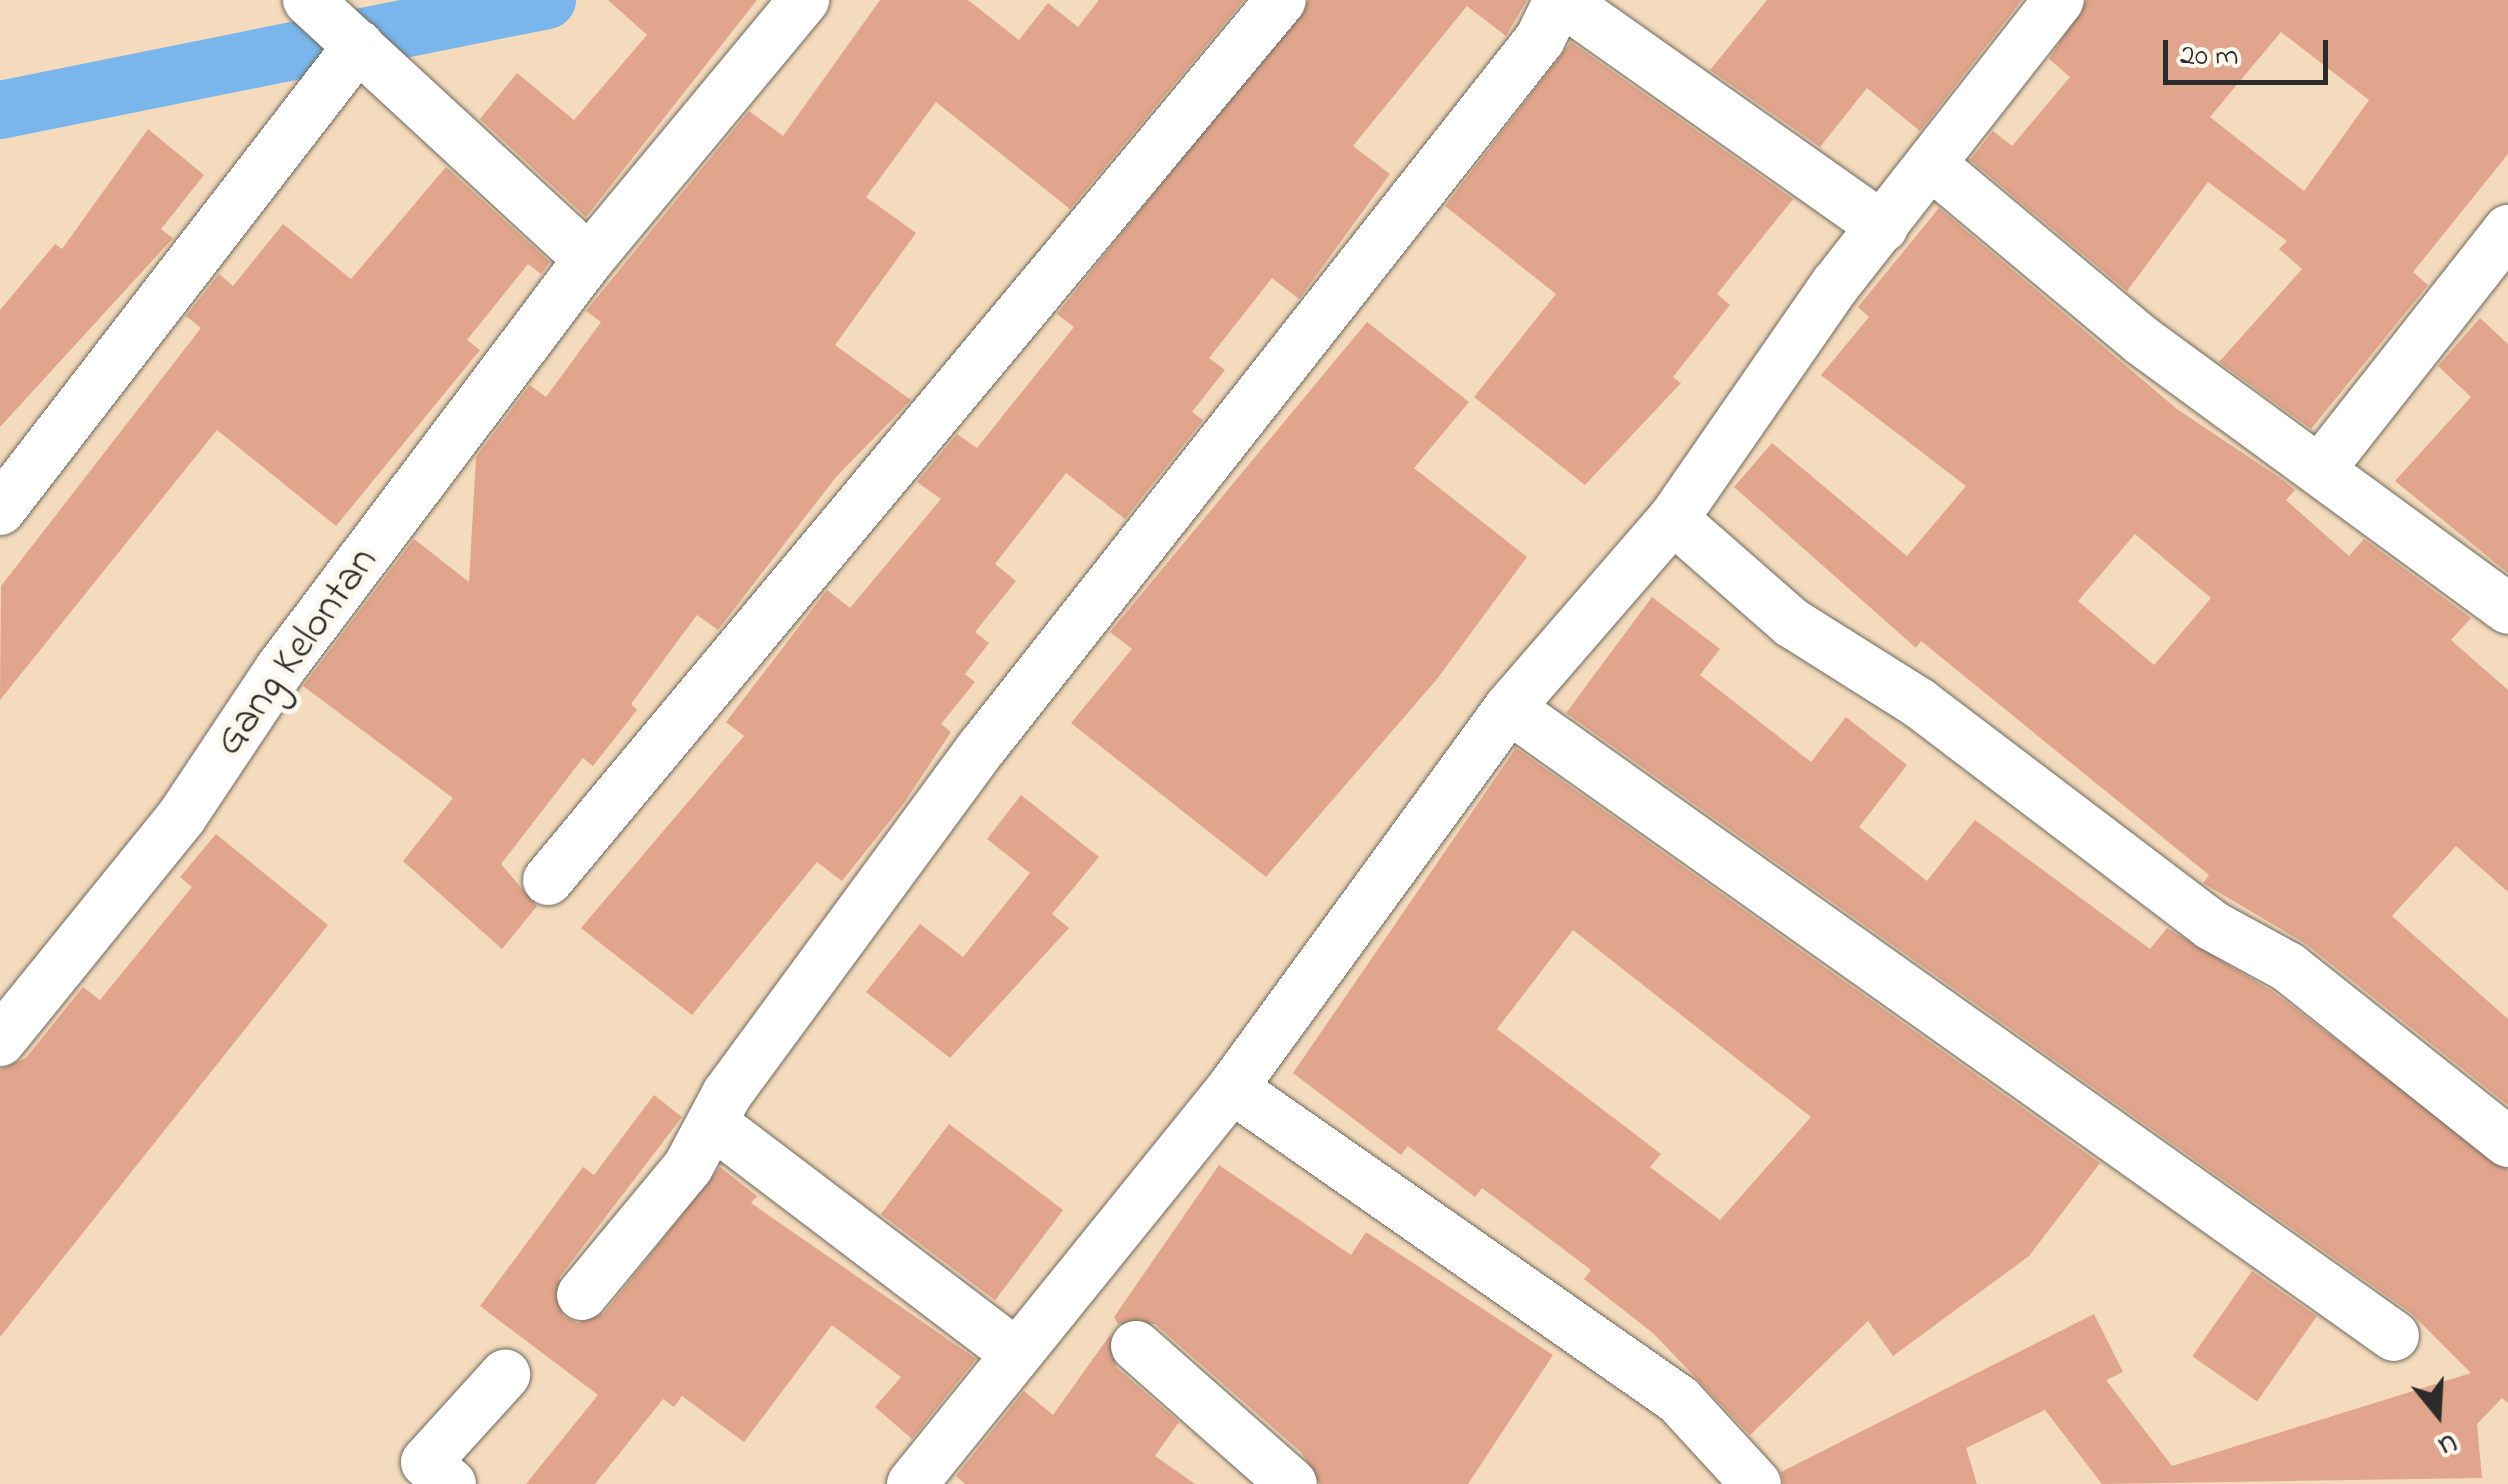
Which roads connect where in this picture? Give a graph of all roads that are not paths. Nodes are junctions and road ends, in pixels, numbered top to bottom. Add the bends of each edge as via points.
1 (308, 0) edge
2 (804, 0) edge
3 (1280, 0) edge
4 (1560, 0) edge
5 (2059, 0) edge
6 (358, 45) junction
7 (1933, 166) junction
8 (1883, 227) junction
9 (2508, 230) edge
10 (589, 260) junction
11 (2322, 468) junction
12 (0, 510) edge
13 (1672, 520) junction
14 (2508, 609) edge
15 (1508, 708) junction
16 (548, 880) dead end
17 (0, 1041) edge
18 (1232, 1088) junction
19 (716, 1125) junction
20 (2508, 1142) edge
21 (582, 1295) dead end
22 (2394, 1336) dead end
23 (1136, 1346) dead end
24 (1014, 1352) junction
25 (504, 1376) dead end
26 (452, 1484) edge
27 (912, 1484) edge
28 (1292, 1484) edge
29 (1756, 1484) edge

1 - 6 street
2 - 10 street, Gang Kelontan
3 - 16 street
4 - 8 street
4 - 19 street via 1540,39 983,746 727,1094
5 - 7 street
6 - 10 street
6 - 12 street
7 - 8 street
7 - 11 street via 2141,340
8 - 13 street
9 - 11 street
10 - 17 street, Gang Kelontan via 280,669 182,816
11 - 14 street
13 - 15 street
13 - 20 street via 1792,623 1919,703 2211,925 2288,967
15 - 18 street
15 - 22 street
18 - 24 street
18 - 29 street via 1679,1400
19 - 21 street
19 - 24 street
23 - 28 street
24 - 27 street
25 - 26 street via 426,1462

